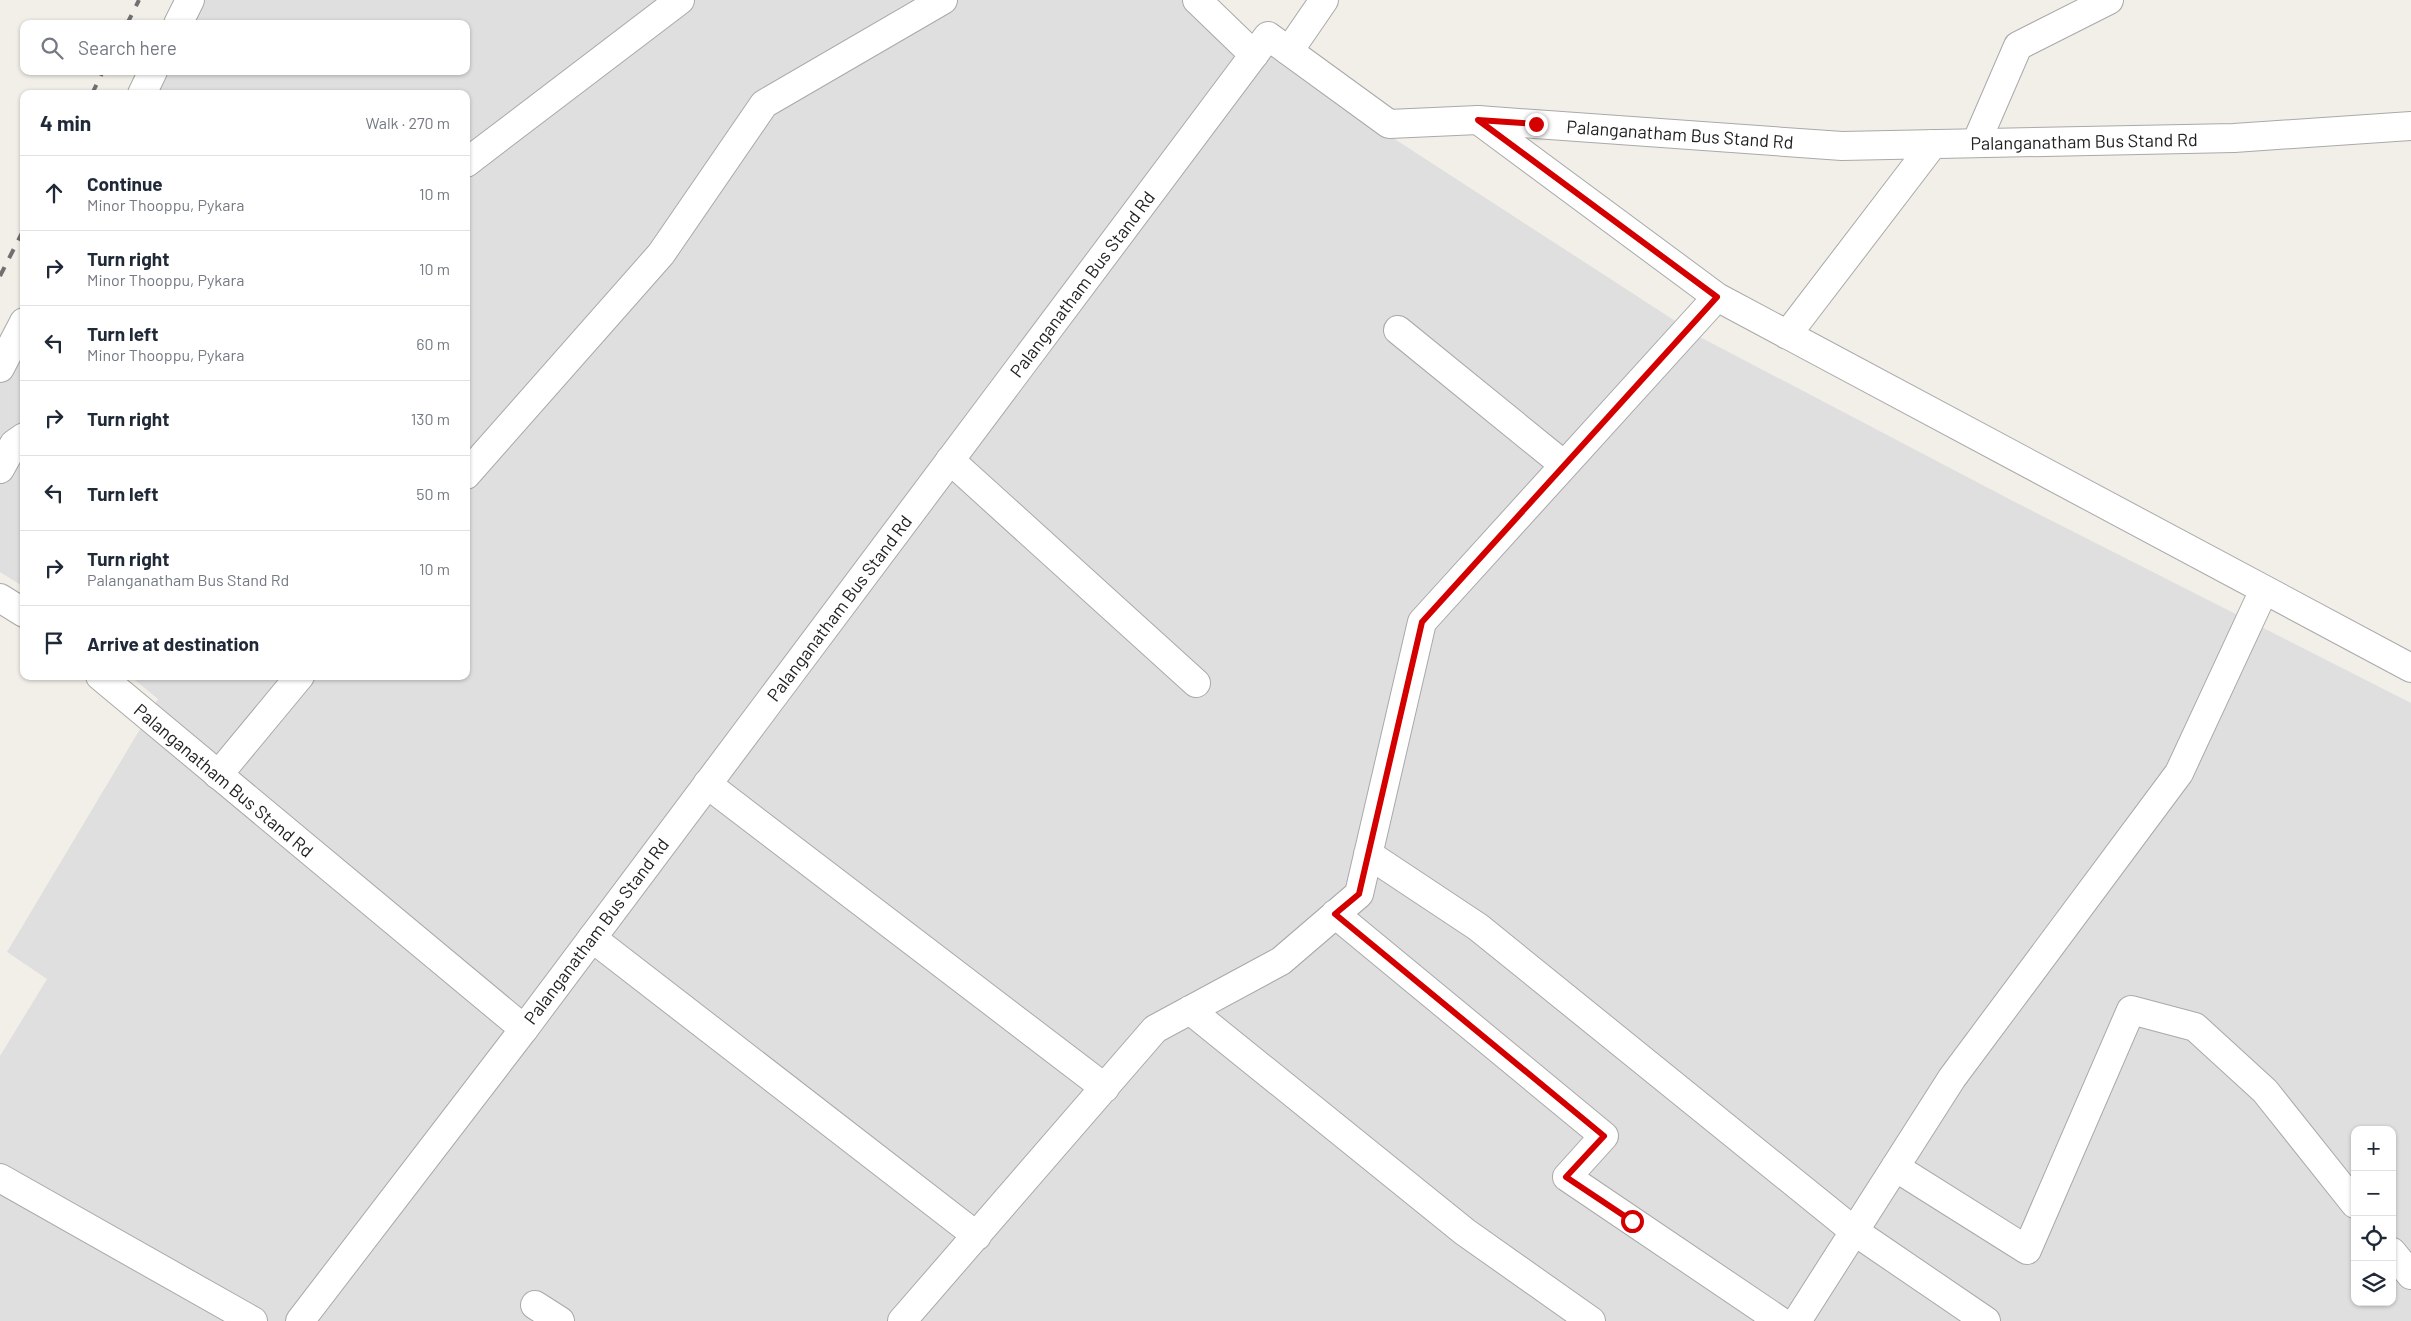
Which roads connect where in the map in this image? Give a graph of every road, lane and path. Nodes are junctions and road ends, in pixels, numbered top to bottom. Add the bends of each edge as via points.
1 (190, 0) edge
2 (680, 0) edge
3 (943, 0) edge
4 (1198, 0) edge
5 (1324, 0) edge
6 (2109, 0) edge
7 (180, 20) edge
8 (1289, 51) junction
9 (1254, 55) junction
10 (151, 75) edge
11 (144, 90) edge
12 (1478, 120) junction
13 (2411, 126) edge
14 (1976, 143) junction
15 (1933, 144) junction
16 (470, 160) edge
17 (1717, 297) junction
18 (20, 330) edge
19 (1398, 330) dead end
20 (1787, 335) junction
21 (0, 368) edge
22 (20, 439) edge
23 (950, 460) junction
24 (1564, 466) junction
25 (0, 469) edge
26 (470, 470) edge
27 (2264, 590) junction
28 (0, 598) edge
29 (20, 610) edge
30 (2411, 668) edge
31 (105, 680) edge
32 (297, 680) edge
33 (1196, 683) dead end
34 (218, 775) junction
35 (707, 784) junction
36 (1368, 854) junction
37 (1335, 914) junction
38 (592, 938) junction
39 (1190, 1010) junction
40 (524, 1029) junction
41 (1105, 1088) junction
42 (1894, 1167) junction
43 (0, 1178) edge
44 (2351, 1199) edge
45 (1854, 1231) junction
46 (977, 1236) junction
47 (2396, 1257) edge
48 (2411, 1275) edge
49 (535, 1306) dead end
50 (253, 1321) edge
51 (300, 1321) edge
52 (560, 1321) edge
53 (902, 1321) edge
54 (1591, 1321) edge
55 (1780, 1321) edge
56 (1797, 1321) edge
57 (1986, 1321) edge

1 - 7 street
2 - 16 street
3 - 26 street via 764,104 661,254
4 - 9 street
5 - 8 street
6 - 14 street via 2018,46
8 - 9 street, Palanganatham Bus Stand Rd via 1268,36
8 - 12 street, Palanganatham Bus Stand Rd via 1389,124
9 - 23 street, Palanganatham Bus Stand Rd
10 - 11 street
12 - 15 street, Palanganatham Bus Stand Rd via 1842,146
12 - 17 street
13 - 14 street, Palanganatham Bus Stand Rd via 2234,138
14 - 15 street, Palanganatham Bus Stand Rd
15 - 20 street
17 - 20 street
17 - 24 street
18 - 21 street
19 - 24 street
20 - 27 street
22 - 25 street
23 - 33 street
23 - 35 street, Palanganatham Bus Stand Rd
24 - 36 street via 1422,622
27 - 30 street
27 - 42 street via 2179,774 1952,1078
28 - 29 street
31 - 34 street, Palanganatham Bus Stand Rd
32 - 34 street
34 - 40 street, Palanganatham Bus Stand Rd
35 - 38 street, Palanganatham Bus Stand Rd
35 - 41 street
36 - 37 street via 1359,894
36 - 45 street via 1478,927
37 - 39 street via 1281,961
37 - 55 street via 1604,1136 1566,1177
38 - 40 street, Palanganatham Bus Stand Rd
38 - 46 street
39 - 41 street via 1155,1029
39 - 54 street via 1465,1232
40 - 51 street
41 - 46 street
42 - 44 street via 2027,1250 2131,1010 2195,1028 2265,1091
42 - 45 street
43 - 50 street
45 - 56 street
45 - 57 street
46 - 53 street
47 - 48 street
49 - 52 street

